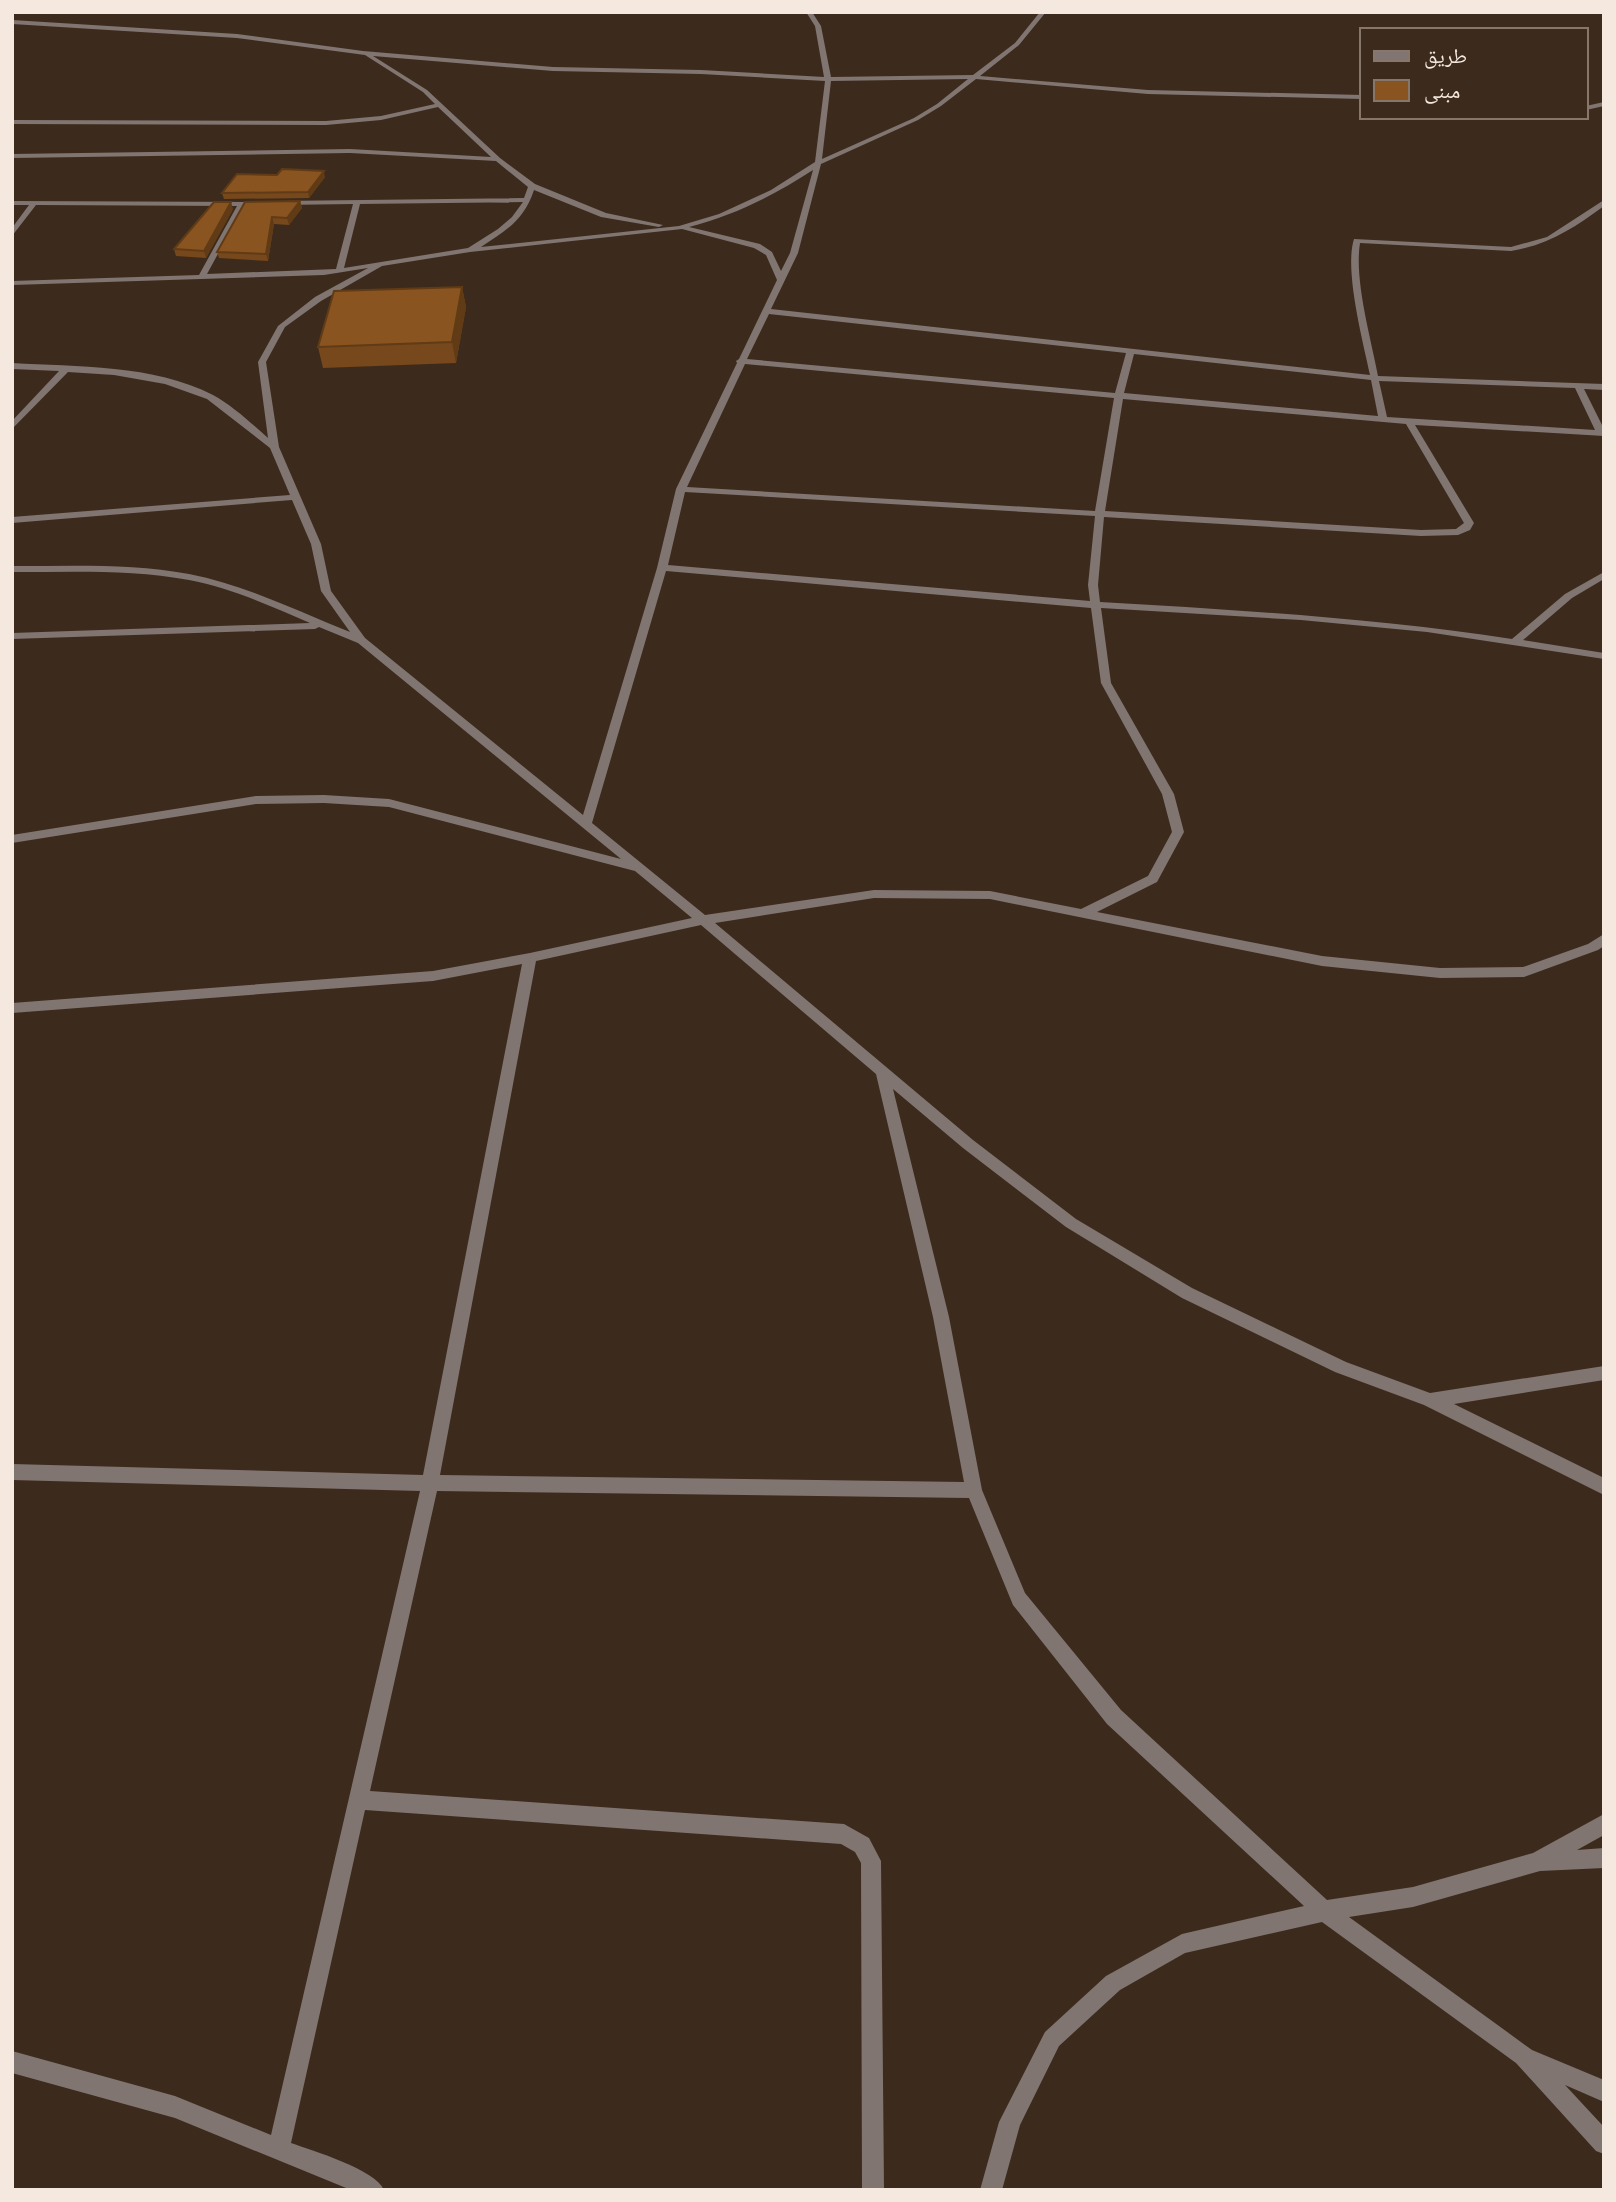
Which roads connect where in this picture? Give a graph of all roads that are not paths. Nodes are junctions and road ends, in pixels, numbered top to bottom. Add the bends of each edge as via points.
1 (809, 12) edge
2 (1043, 12) edge
3 (12, 22) edge
4 (363, 53) junction
5 (973, 77) junction
6 (828, 79) junction
7 (1360, 97) edge
8 (439, 105) junction
9 (12, 122) edge
10 (12, 156) edge
11 (23, 156) junction
12 (498, 159) junction
13 (818, 163) junction
14 (12, 168) edge
15 (532, 186) junction
16 (525, 200) junction
17 (1604, 202) edge
18 (12, 203) edge
19 (34, 203) junction
20 (357, 203) junction
21 (242, 204) junction
22 (679, 228) junction
23 (12, 234) edge
24 (470, 250) junction
25 (378, 266) junction
26 (339, 271) junction
27 (202, 277) junction
28 (782, 281) junction
29 (12, 283) edge
30 (766, 311) junction
31 (1131, 350) junction
32 (740, 361) junction
33 (12, 366) edge
34 (65, 370) junction
35 (1376, 378) junction
36 (1578, 386) junction
37 (1604, 387) edge
38 (1119, 394) junction
39 (1383, 420) junction
40 (1409, 422) junction
41 (12, 426) edge
42 (1602, 432) edge
43 (274, 447) junction
44 (681, 488) junction
45 (297, 497) junction
46 (1100, 512) junction
47 (12, 520) edge
48 (662, 568) junction
49 (12, 569) edge
50 (1604, 575) edge
51 (1097, 605) junction
52 (324, 626) junction
53 (12, 636) edge
54 (361, 640) junction
55 (1516, 641) junction
56 (1604, 656) edge
57 (586, 824) junction
58 (12, 839) edge
59 (640, 868) junction
60 (1083, 913) junction
61 (703, 920) junction
62 (1604, 939) edge
63 (530, 958) junction
64 (12, 1008) edge
65 (882, 1071) junction
66 (1604, 1373) edge
67 (1430, 1400) junction
68 (12, 1472) edge
69 (430, 1483) junction
70 (1604, 1487) edge
71 (974, 1490) junction
72 (358, 1800) junction
73 (1604, 1824) edge
74 (1604, 1858) edge
75 (1537, 1863) junction
76 (1324, 1911) junction
77 (1523, 2056) junction
78 (12, 2062) edge
79 (1604, 2091) edge
80 (1604, 2143) edge
81 (279, 2148) junction
82 (373, 2190) edge
83 (873, 2190) edge
84 (991, 2190) edge

1 - 6 street via 818,26
2 - 5 street via 1017,44
3 - 4 street via 237,36
4 - 6 street via 553,69
4 - 8 street via 425,91
5 - 6 street
5 - 7 street via 1149,92
5 - 13 street via 916,119
6 - 13 street
8 - 9 street via 382,118 326,123
8 - 12 street
10 - 11 street
11 - 12 street via 350,151
11 - 14 street
12 - 15 street
13 - 22 street via 722,216
13 - 28 street
15 - 16 street
15 - 22 street via 604,215
16 - 20 street
16 - 24 street via 525,206 502,231
17 - 35 street via 1536,246 1511,249 1357,241 1356,265
18 - 19 street
19 - 21 street
19 - 23 street
20 - 21 street
20 - 26 street
21 - 27 street
22 - 24 street
22 - 28 street via 757,246 769,254
24 - 25 street
25 - 26 street
25 - 43 street via 298,314 270,343 262,362
26 - 27 street
27 - 29 street
28 - 30 street
30 - 31 street
30 - 32 street
31 - 35 street
31 - 38 street
32 - 38 street
32 - 44 street
33 - 34 street
34 - 41 street
34 - 43 street via 144,378 190,389 209,397
35 - 36 street
35 - 39 street
36 - 37 street
36 - 42 street
38 - 39 street
38 - 46 street
39 - 40 street
40 - 42 street
40 - 46 street via 1469,523 1467,528 1421,533
43 - 45 street
44 - 46 street
44 - 48 street
45 - 47 street
45 - 54 street via 316,544 326,591
46 - 51 street via 1093,585
48 - 51 street
48 - 57 street
49 - 52 street via 139,571 189,577
50 - 55 street via 1553,607
51 - 55 street via 1301,617
51 - 60 street via 1106,683 1168,794 1178,832 1153,879
52 - 53 street
52 - 54 street
54 - 57 street
55 - 56 street
57 - 59 street
58 - 59 street via 256,800 324,799 388,803
59 - 61 street
60 - 61 street via 990,895 874,894
60 - 62 street via 1322,961 1440,973 1524,972
61 - 63 street
61 - 65 street
63 - 64 street via 433,976
63 - 69 street
65 - 67 street via 1071,1223 1175,1286 1341,1367
65 - 71 street via 941,1317
66 - 67 street
67 - 70 street
68 - 69 street
69 - 71 street
69 - 72 street
71 - 76 street via 1019,1599 1114,1717
72 - 81 street
72 - 83 street via 844,1834 862,1845 871,1861
73 - 75 street
74 - 75 street
75 - 76 street via 1413,1897
76 - 77 street
76 - 84 street via 1182,1944 1113,1983 1052,2039 1010,2122
77 - 79 street
77 - 80 street
78 - 81 street via 175,2107
81 - 82 street

